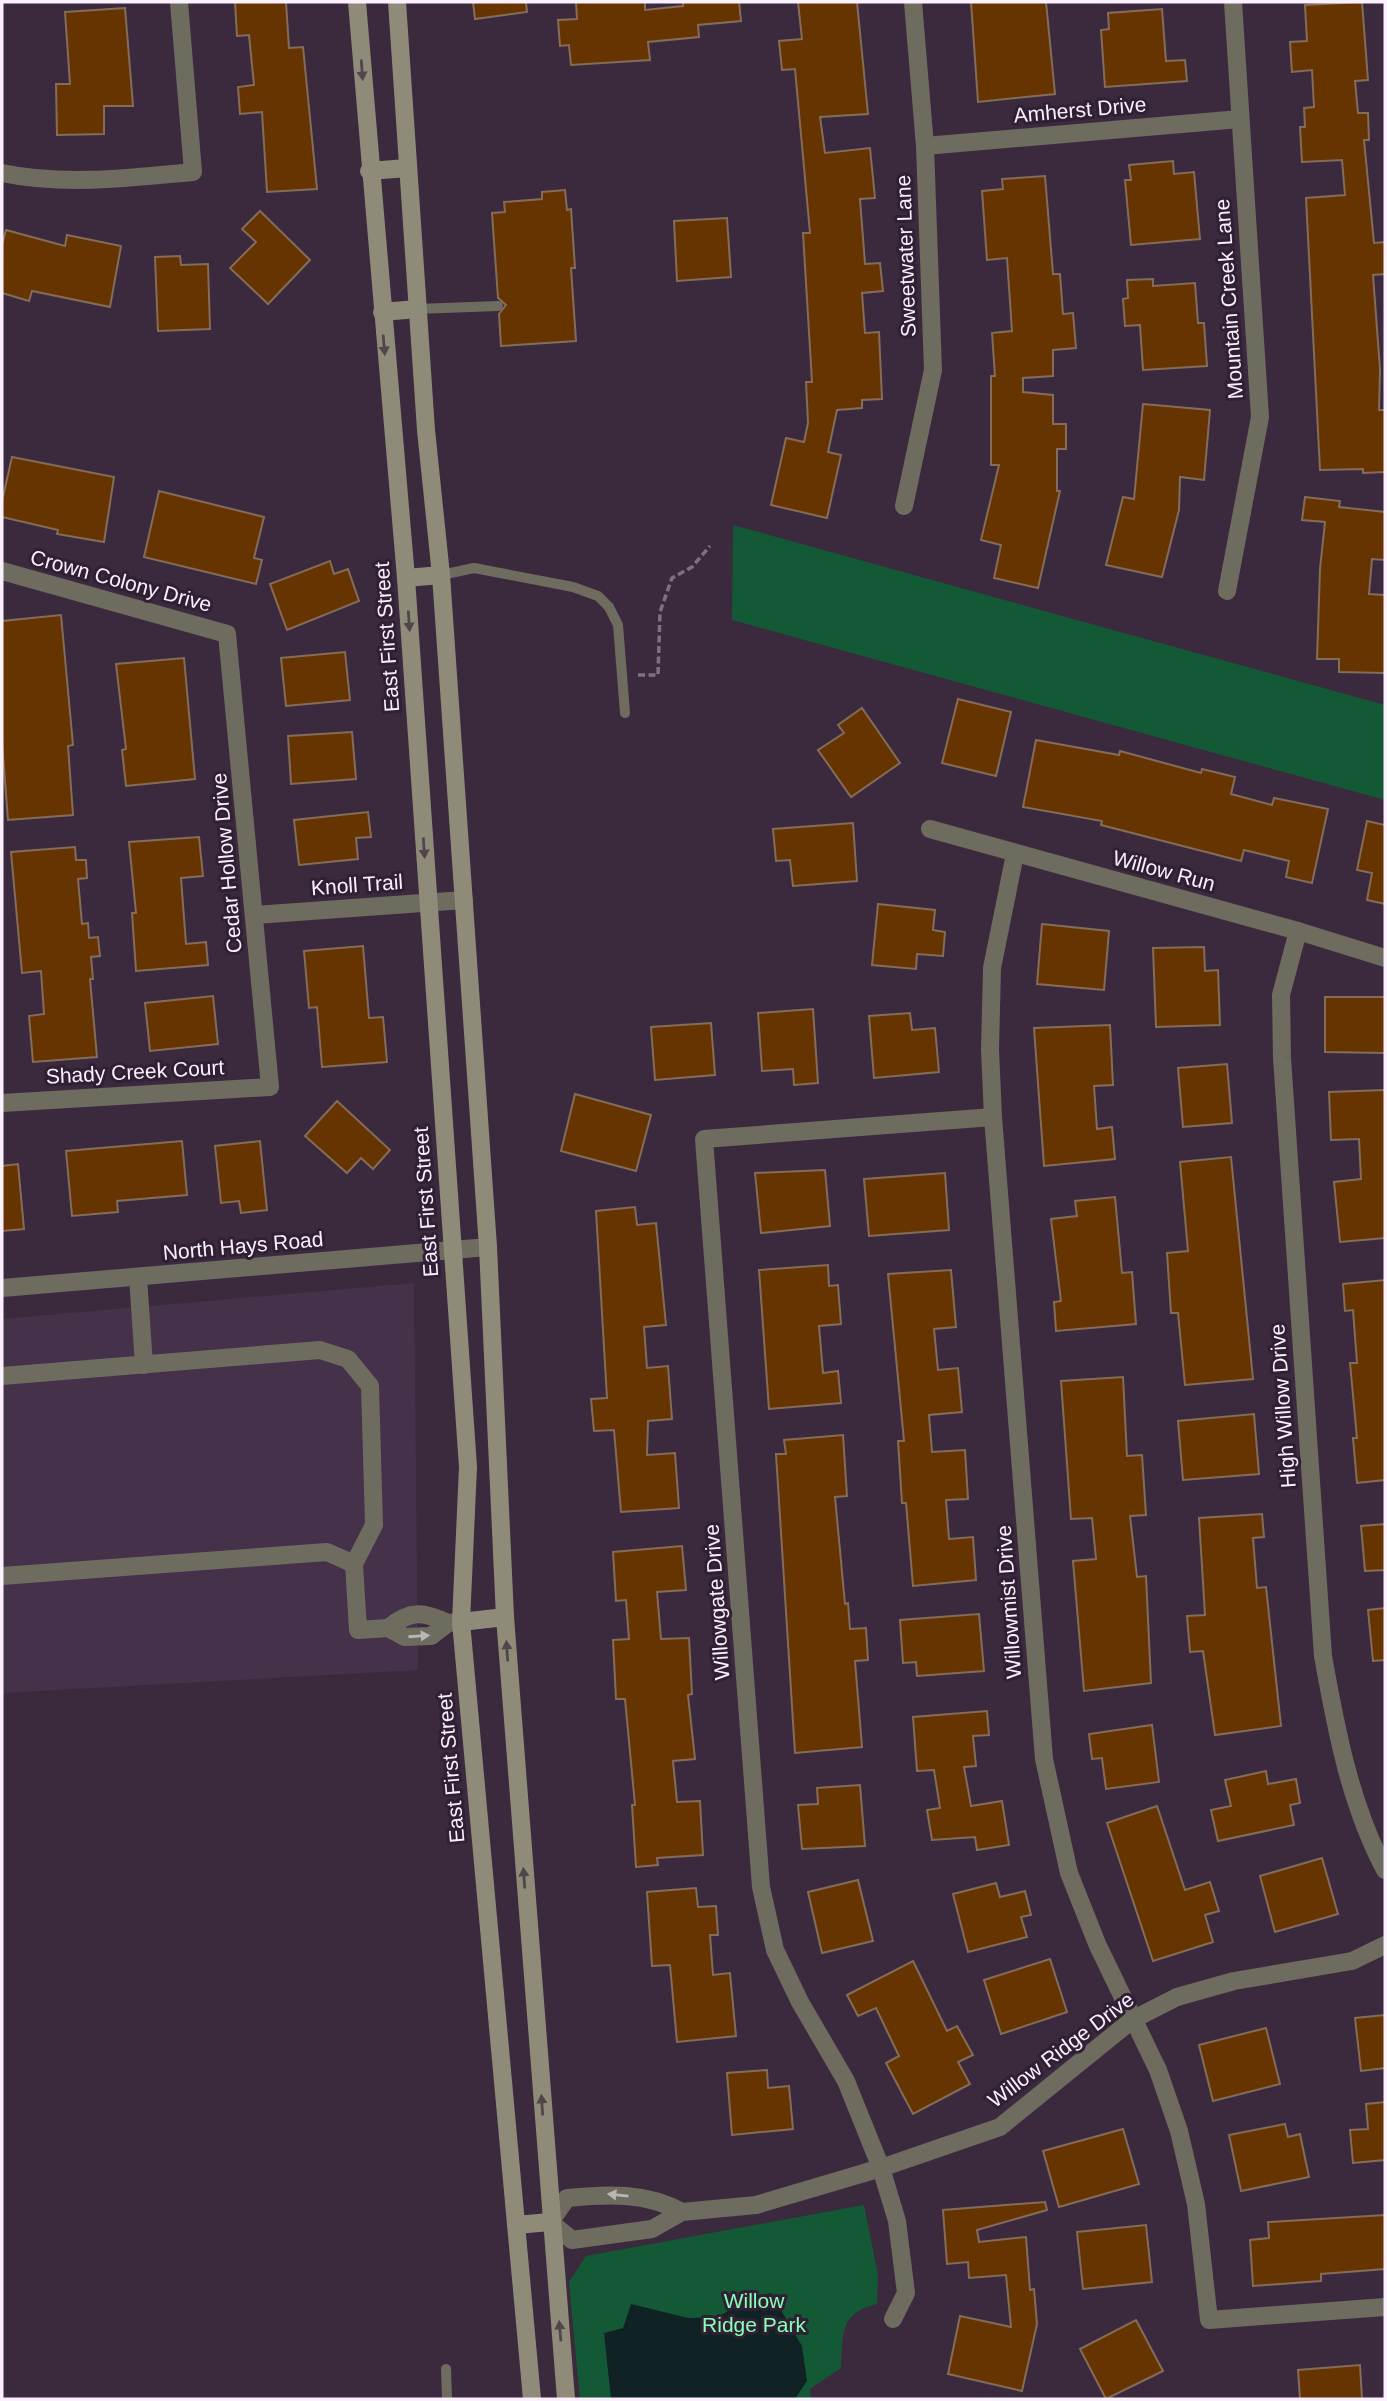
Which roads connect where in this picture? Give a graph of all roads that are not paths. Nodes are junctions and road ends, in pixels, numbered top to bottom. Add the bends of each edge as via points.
1 (180, 2) edge
2 (357, 2) edge
3 (397, 2) edge
4 (913, 2) edge
5 (1233, 2) edge
6 (1240, 120) junction
7 (925, 146) junction
8 (407, 168) junction
9 (369, 171) junction
10 (2, 173) edge
11 (498, 306) dead end
12 (417, 309) junction
13 (382, 313) junction
14 (904, 506) dead end
15 (2, 571) edge
16 (441, 575) junction
17 (406, 578) junction
18 (1227, 591) dead end
19 (227, 634) joint
20 (625, 713) dead end
21 (930, 830) dead end
22 (1015, 854) junction
23 (464, 900) junction
24 (428, 902) junction
25 (255, 915) junction
26 (1298, 931) junction
27 (1385, 958) edge
28 (271, 1087) joint
29 (2, 1103) edge
30 (993, 1117) junction
31 (488, 1247) junction
32 (453, 1250) junction
33 (138, 1278) junction
34 (2, 1288) edge
35 (144, 1365) junction
36 (2, 1376) edge
37 (354, 1564) junction
38 (2, 1576) edge
39 (505, 1617) junction
40 (454, 1622) junction
41 (1385, 1870) edge
42 (1385, 1945) edge
43 (1132, 2020) junction
44 (881, 2168) junction
45 (682, 2212) junction
46 (550, 2222) junction
47 (516, 2225) junction
48 (1385, 2307) edge
49 (892, 2319) dead end
50 (446, 2369) dead end
51 (447, 2399) edge
52 (532, 2399) edge
53 (566, 2399) edge

1 - 10 street via 193,172 119,179 29,178
2 -> 9 main road, East First Street
3 - 8 main road
4 - 7 street, Sweetwater Lane
5 - 6 street, Mountain Creek Lane
6 - 7 street, Amherst Drive
6 - 18 street, Mountain Creek Lane via 1260,417
7 - 14 street, Sweetwater Lane via 933,370
8 - 9 main road
8 - 12 main road
9 - 13 main road, East First Street
11 - 12 lane
12 - 13 main road
12 - 16 main road
13 -> 17 main road, East First Street
15 - 19 street, Crown Colony Drive
16 - 17 main road
16 - 20 lane via 474,568 598,596 618,625
16 - 23 main road
17 -> 24 main road, East First Street
19 - 25 street, Cedar Hollow Drive
21 - 22 street, Willow Run
22 - 26 street, Willow Run
22 - 30 street, Willowmist Drive via 992,968
23 - 24 street, Knoll Trail
23 - 31 main road
24 - 25 street, Knoll Trail
24 - 32 main road, East First Street
25 - 28 street, Cedar Hollow Drive
26 - 27 street, Willow Run
26 - 41 street, High Willow Drive via 1281,995 1282,1058 1323,1656 1338,1744
28 - 29 street, Shady Creek Court
30 - 43 street, Willowmist Drive via 1044,1759 1069,1873
30 - 44 street, Willowgate Drive via 704,1139 761,1887 775,1950 846,2081
31 - 32 street, North Hays Road
31 - 39 main road
32 - 33 street, North Hays Road
32 - 40 main road, East First Street via 468,1468
33 - 34 street, North Hays Road
33 - 35 street
35 - 36 street
35 - 37 street via 320,1350 348,1359 370,1386 374,1525
37 - 38 street via 327,1552
37 - 40 street via 358,1630 388,1628 405,1637 431,1636
39 - 40 main road
46 -> 39 main road
40 - 47 main road, East First Street
42 - 43 street, Willow Ridge Drive via 1352,1961 1234,1981 1177,1997
43 - 44 street, Willow Ridge Drive via 1000,2127
43 - 48 street, Willowmist Drive via 1158,2070 1179,2131 1196,2204 1209,2320
44 - 45 street, Willow Ridge Drive via 756,2205
44 - 49 street, Willowgate Drive via 897,2221 906,2293
45 - 46 street, Willow Ridge Drive via 652,2229 572,2240
45 -> 46 street, Willow Ridge Drive via 660,2200 606,2194 567,2198
46 - 47 main road
53 -> 46 main road
47 - 52 main road, East First Street
50 - 51 lane

